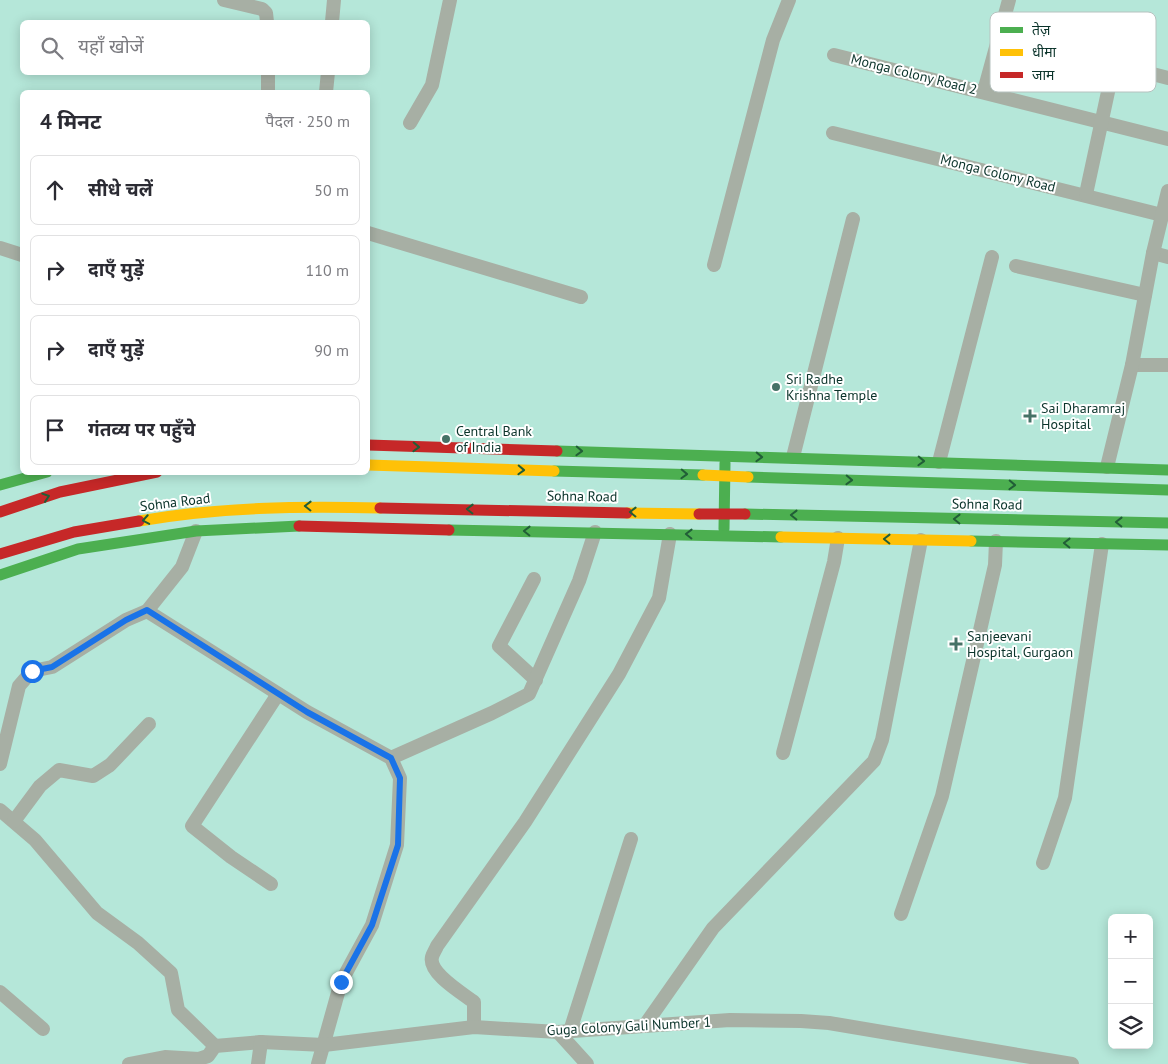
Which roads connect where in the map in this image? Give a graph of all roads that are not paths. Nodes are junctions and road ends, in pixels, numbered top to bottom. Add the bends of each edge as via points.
1 (224, 0) edge
2 (334, 0) edge
3 (450, 0) edge
4 (789, 0) edge
5 (267, 20) edge
6 (332, 20) edge
7 (834, 54) dead end
8 (990, 69) edge
9 (268, 75) edge
10 (328, 75) edge
11 (268, 90) edge
12 (326, 90) edge
13 (984, 91) junction
14 (1108, 92) edge
15 (1102, 121) junction
16 (410, 123) dead end
17 (833, 133) dead end
18 (1168, 138) edge
19 (1168, 191) edge
20 (1086, 194) junction
21 (1162, 215) junction
22 (853, 220) dead end
23 (370, 234) edge
24 (0, 248) edge
25 (1153, 253) junction
26 (20, 254) edge
27 (992, 257) dead end
28 (1168, 257) edge
29 (714, 265) dead end
30 (1016, 266) dead end
31 (1145, 295) junction
32 (581, 297) dead end
33 (1132, 365) junction
34 (1168, 365) edge
35 (370, 445) edge
36 (725, 456) junction
37 (793, 458) junction
38 (940, 462) junction
39 (370, 465) edge
40 (1107, 467) junction
41 (1168, 470) edge
42 (36, 475) edge
43 (142, 475) edge
44 (0, 485) edge
45 (1168, 490) edge
46 (0, 512) edge
47 (1168, 523) edge
48 (196, 531) junction
49 (595, 532) junction
50 (670, 534) junction
51 (724, 535) junction
52 (838, 538) junction
53 (921, 540) junction
54 (996, 541) junction
55 (1102, 544) junction
56 (1168, 545) edge
57 (0, 554) edge
58 (0, 575) edge
59 (534, 579) dead end
60 (147, 610) junction
61 (536, 680) junction
62 (278, 694) junction
63 (148, 724) dead end
64 (783, 753) dead end
65 (391, 758) junction
66 (0, 764) edge
67 (0, 810) edge
68 (14, 821) junction
69 (632, 839) dead end
70 (1043, 863) dead end
71 (271, 884) dead end
72 (902, 914) dead end
73 (0, 992) edge
74 (645, 1025) junction
75 (474, 1027) junction
76 (43, 1029) dead end
77 (564, 1031) junction
78 (261, 1042) junction
79 (324, 1045) junction
80 (215, 1046) junction
81 (129, 1064) edge
82 (258, 1064) edge
83 (318, 1064) edge
84 (587, 1064) edge
85 (1072, 1064) edge

1 - 5 street via 262,10
2 - 6 street
3 - 16 street via 432,85
4 - 29 street via 773,40
7 - 13 street, Monga Colony Road 2
8 - 13 street
9 - 11 street
10 - 12 street
13 - 15 street, Monga Colony Road 2
14 - 15 street
15 - 18 street, Monga Colony Road 2
15 - 20 street
17 - 20 street, Monga Colony Road
19 - 21 street
20 - 21 street, Monga Colony Road
21 - 25 street
22 - 37 street
23 - 32 street
24 - 26 street
25 - 28 street
25 - 31 street
27 - 38 street
30 - 31 street
31 - 33 street
33 - 34 street
33 - 40 street
35 -> 36 main road
36 -> 37 main road
36 - 51 main road
37 -> 38 main road
38 - 40 main road
39 -> 45 main road, Sohna Road, bridge
40 - 41 main road
42 - 44 main road
46 -> 43 main road via 60,492
47 -> 57 main road, Sohna Road, bridge via 289,506 168,516 74,532
49 -> 48 main road via 276,526
48 - 58 main road via 78,549
48 - 60 street via 182,567
49 - 50 main road
49 - 61 street via 579,581
51 -> 50 main road
50 - 75 street via 659,598 619,674 525,822 437,946 432,958 438,974 474,1002
51 - 52 main road
53 -> 52 main road
52 - 64 street
53 - 54 main road
53 - 74 street via 882,740 874,761 713,928
55 -> 54 main road
54 - 72 street via 995,565 942,796
55 - 56 main road
55 - 70 street via 1065,798
59 - 61 street via 498,646
60 - 62 street
60 - 66 street via 52,667 32,671 19,686
61 - 65 street via 529,694
62 - 65 street
62 - 71 street via 192,826
63 - 68 street via 110,765 93,776 59,770 40,786
65 - 79 street via 400,778 398,845 372,925 341,982
67 - 68 street
68 - 80 street via 35,840 97,913 138,943 171,973 178,1010
69 - 77 street
73 - 76 street
74 - 77 street, Guga Colony Gali Number 1
74 - 85 street, Guga Colony Gali Number 1 via 730,1020 829,1023
75 - 77 street, Guga Colony Gali Number 1
75 - 79 street, Guga Colony Gali Number 1
77 - 84 street
78 - 79 street, Guga Colony Gali Number 1
78 - 80 street, Guga Colony Gali Number 1
78 - 82 street
79 - 83 street
80 - 81 street, Guga Colony Gali Number 1 via 208,1056 199,1059 165,1057

